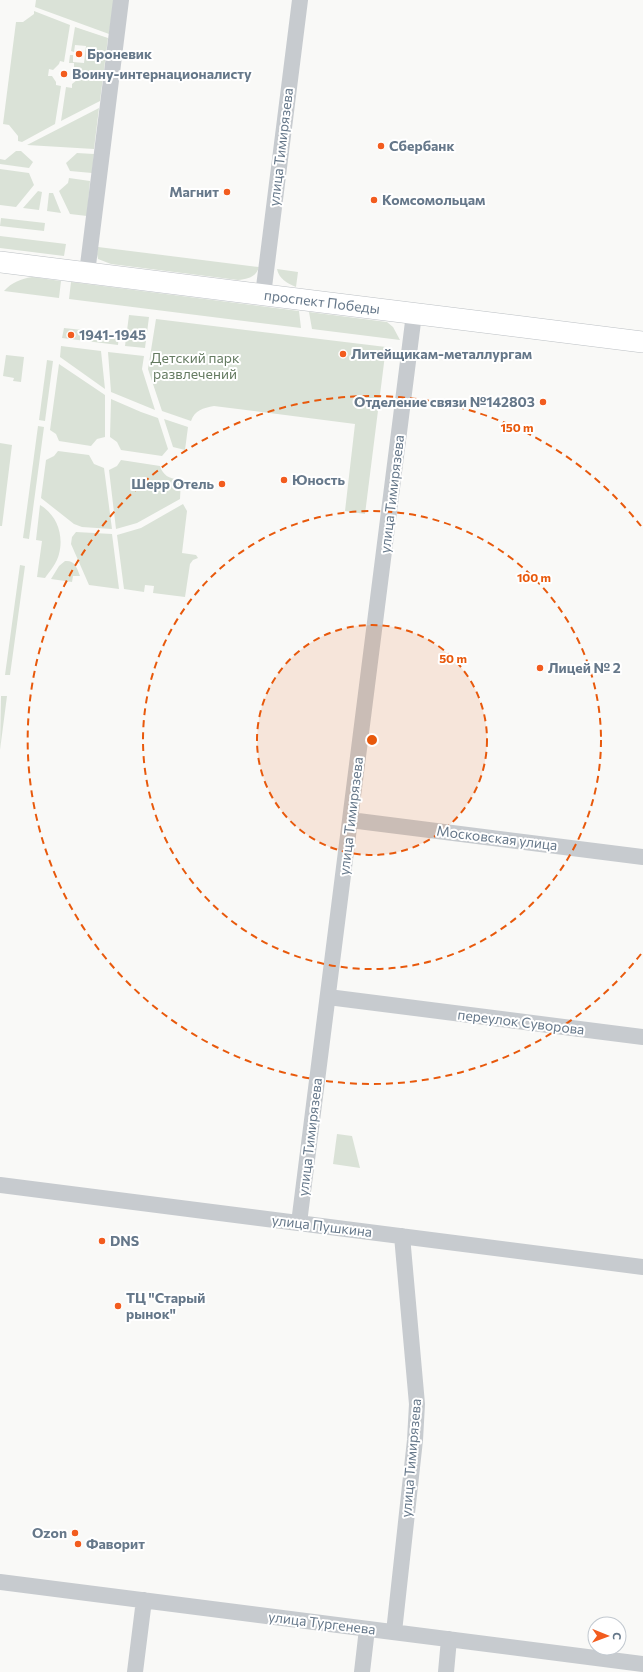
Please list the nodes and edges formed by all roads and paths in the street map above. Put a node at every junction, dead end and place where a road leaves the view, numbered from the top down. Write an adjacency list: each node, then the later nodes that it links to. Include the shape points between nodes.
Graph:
1 (121, 0): 4 (street)
2 (300, 0): 5 (street, улица Тимирязева)
3 (0, 262): 4 (main road, проспект Победы)
4 (87, 264): 5 (main road, проспект Победы)
5 (263, 295): 6 (main road, проспект Победы)
6 (414, 314): 7 (main road, проспект Победы); 8 (street, улица Тимирязева)
7 (643, 342)
8 (350, 820): 9 (street, Московская улица); 10 (street, улица Тимирязева)
9 (643, 857)
10 (328, 997): 11 (street, переулок Суворова); 13 (street, улица Тимирязева)
11 (643, 1037)
12 (0, 1185): 13 (street, улица Пушкина)
13 (300, 1223): 14 (street, улица Пушкина)
14 (402, 1236): 15 (street, улица Пушкина); 19 (street, улица Тимирязева, via 417,1404)
15 (643, 1267)
16 (0, 1582): 17 (street, улица Тургенева)
17 (144, 1600): 18 (street, улица Тургенева); 22 (street)
18 (367, 1629): 19 (street, улица Тургенева); 23 (street)
19 (394, 1632): 20 (street, улица Тургенева)
20 (449, 1639): 21 (street, улица Тургенева); 24 (street)
21 (643, 1664)
22 (135, 1672)
23 (362, 1672)
24 (446, 1672)

